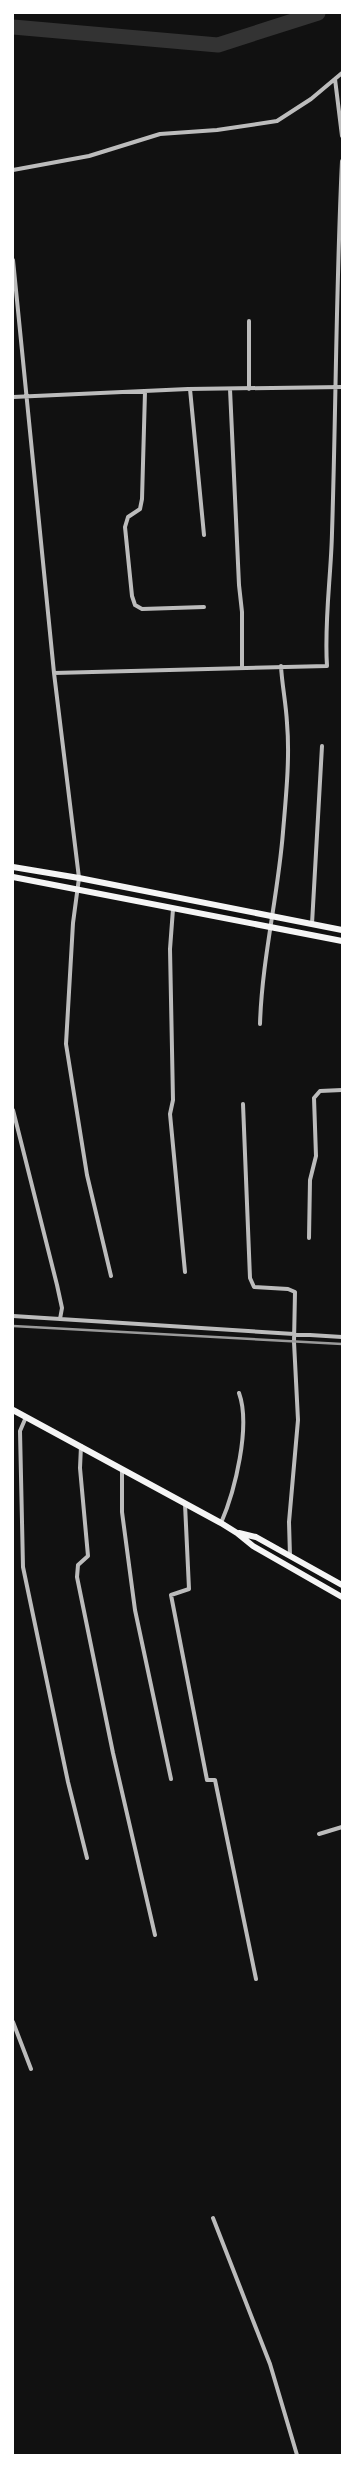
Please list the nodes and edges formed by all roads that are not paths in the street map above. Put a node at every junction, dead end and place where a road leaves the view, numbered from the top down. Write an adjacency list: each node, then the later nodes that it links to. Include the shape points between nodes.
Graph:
1 (342, 72): 2 (street)
2 (335, 78): 3 (street); 5 (street, via 311,99 277,121 217,130 160,134 89,156)
3 (342, 136)
4 (342, 161): 9 (street)
5 (13, 170)
6 (13, 260): 15 (street)
7 (249, 321): 12 (street)
8 (342, 387): 9 (street)
9 (334, 388): 12 (street); 19 (street, via 332,533 325,646 327,666)
10 (190, 389): 11 (street); 13 (street); 16 (street)
11 (230, 389): 12 (street); 18 (street, via 242,612)
12 (249, 389)
13 (145, 392): 15 (street); 17 (street, via 142,499 140,510 128,517 125,527 132,596 135,605 142,609)
14 (13, 397): 15 (street)
15 (26, 397): 20 (street)
16 (204, 535)
17 (204, 607)
18 (242, 666): 19 (street); 20 (street)
19 (281, 666): 27 (street, via 287,740 283,832)
20 (54, 673): 24 (street)
21 (322, 746): 28 (street)
22 (13, 867): 24 (main road)
23 (13, 877): 25 (main road)
24 (79, 878): 25 (street); 27 (main road)
25 (78, 888): 26 (main road); 38 (street, via 72,923 66,1044 88,1175)
26 (173, 909): 29 (main road); 37 (street, via 170,949 173,1100 170,1114)
27 (272, 918): 28 (main road); 29 (street)
28 (312, 924): 30 (main road)
29 (271, 928): 31 (main road); 32 (street, via 261,983)
30 (342, 930)
31 (342, 941)
32 (260, 1024)
33 (342, 1090): 36 (street, via 320,1091 314,1098 316,1156 310,1180)
34 (243, 1104): 41 (street, via 250,1278 254,1287 288,1289 295,1292)
35 (13, 1110): 40 (street, via 57,1285 62,1308)
36 (309, 1238)
37 (185, 1272)
38 (111, 1276)
39 (13, 1316): 40 (street)
40 (60, 1319): 41 (street)
41 (294, 1336): 42 (street); 51 (street, via 298,1420 289,1522)
42 (342, 1338)
43 (239, 1393): 49 (street, via 242,1400 242,1434 238,1470 230,1503)
44 (13, 1410): 45 (main road)
45 (26, 1417): 46 (main road); 57 (street, via 20,1431 23,1566 66,1774)
46 (81, 1446): 47 (main road); 58 (street, via 80,1468 88,1556 78,1565 77,1577 113,1753)
47 (122, 1469): 48 (main road); 54 (street, via 122,1512 135,1610)
48 (185, 1504): 49 (main road); 59 (street, via 189,1589 171,1595 207,1780 215,1780)
49 (221, 1523): 50 (main road)
50 (237, 1533): 51 (main road, via 256,1537); 53 (main road, via 253,1546)
51 (290, 1556): 52 (main road)
52 (342, 1585)
53 (342, 1596)
54 (171, 1779)
55 (342, 1827): 56 (street)
56 (319, 1834)
57 (87, 1858)
58 (155, 1935)
59 (256, 1979)
60 (13, 2022): 61 (street)
61 (32, 2069)
62 (213, 2218): 63 (street, via 270,2364)
63 (297, 2455)

